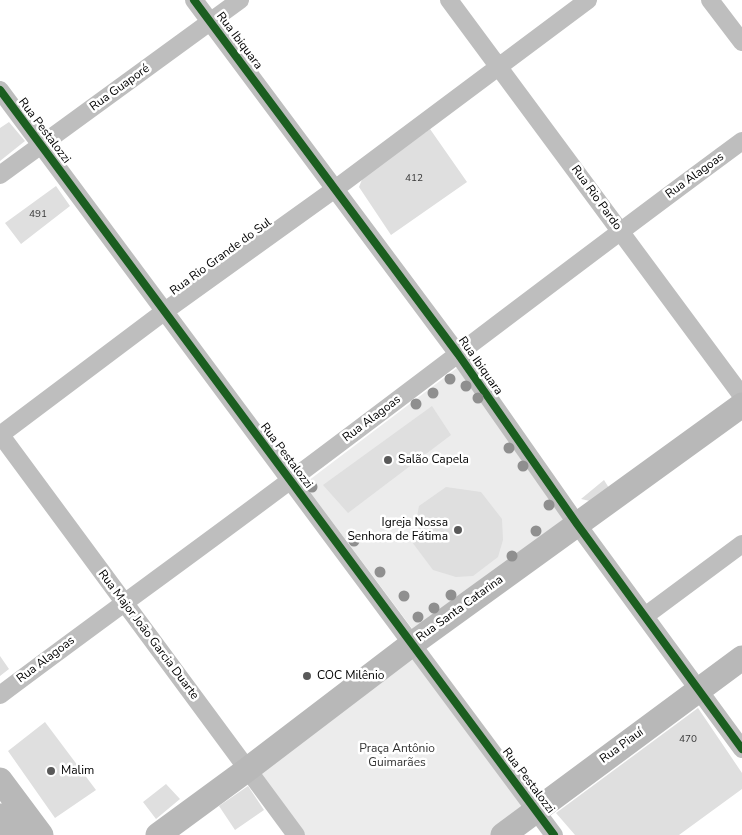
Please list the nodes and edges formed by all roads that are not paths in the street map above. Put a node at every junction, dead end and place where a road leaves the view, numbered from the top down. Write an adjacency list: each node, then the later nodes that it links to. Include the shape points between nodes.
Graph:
1 (194, 0): 6 (street, Rua Ibiquara)
2 (240, 0): 6 (street, Rua Guaporé)
3 (449, 0): 8 (street, Rua Rio Pardo)
4 (588, 0): 8 (street, Rua Rio Grande do Sul)
5 (710, 0): 7 (street)
6 (210, 22): 11 (street, Rua Guaporé); 13 (street, Rua Ibiquara)
7 (742, 42)
8 (499, 66): 13 (street, Rua Rio Grande do Sul); 14 (street, Rua Rio Pardo)
9 (0, 90): 11 (street, Rua Pestalozzi)
10 (742, 141): 14 (street, Rua Alagoas)
11 (41, 146): 12 (street, Rua Guaporé); 15 (street, Rua Pestalozzi)
12 (0, 175)
13 (335, 189): 15 (street, Rua Rio Grande do Sul); 16 (street, Rua Ibiquara)
14 (620, 231): 16 (street, Rua Alagoas); 17 (street, Rua Rio Pardo)
15 (164, 311): 19 (street, Rua Rio Grande do Sul); 20 (street, Rua Pestalozzi)
16 (458, 354): 20 (street, Rua Alagoas); 21 (street, Rua Ibiquara)
17 (742, 396)
18 (742, 405): 21 (main road, Rua Santa Catarina)
19 (0, 435): 23 (street, Rua Major João Garcia Duarte)
20 (290, 480): 23 (street, Rua Alagoas); 25 (street, Rua Pestalozzi)
21 (577, 524): 24 (street, Rua Ibiquara); 25 (main road, Rua Santa Catarina)
22 (742, 544): 24 (street)
23 (124, 602): 28 (street, Rua Alagoas); 30 (street, Rua Major João Garcia Duarte)
24 (645, 616): 27 (street, Rua Ibiquara)
25 (412, 644): 30 (main road, Rua Santa Catarina); 32 (street, Rua Pestalozzi)
26 (742, 658): 27 (main road, Rua Piauí)
27 (699, 689): 29 (street, Rua Ibiquara); 32 (main road, Rua Piauí)
28 (0, 695)
29 (742, 749)
30 (248, 769): 36 (main road, Rua Santa Catarina); 37 (street, Rua Major João Garcia Duarte)
31 (0, 780): 35 (main road)
32 (536, 810): 38 (main road, Rua Piauí); 39 (street, Rua Pestalozzi)
33 (0, 816): 34 (main road)
34 (15, 835)
35 (41, 835)
36 (158, 835)
37 (296, 835)
38 (503, 835)
39 (554, 835)

